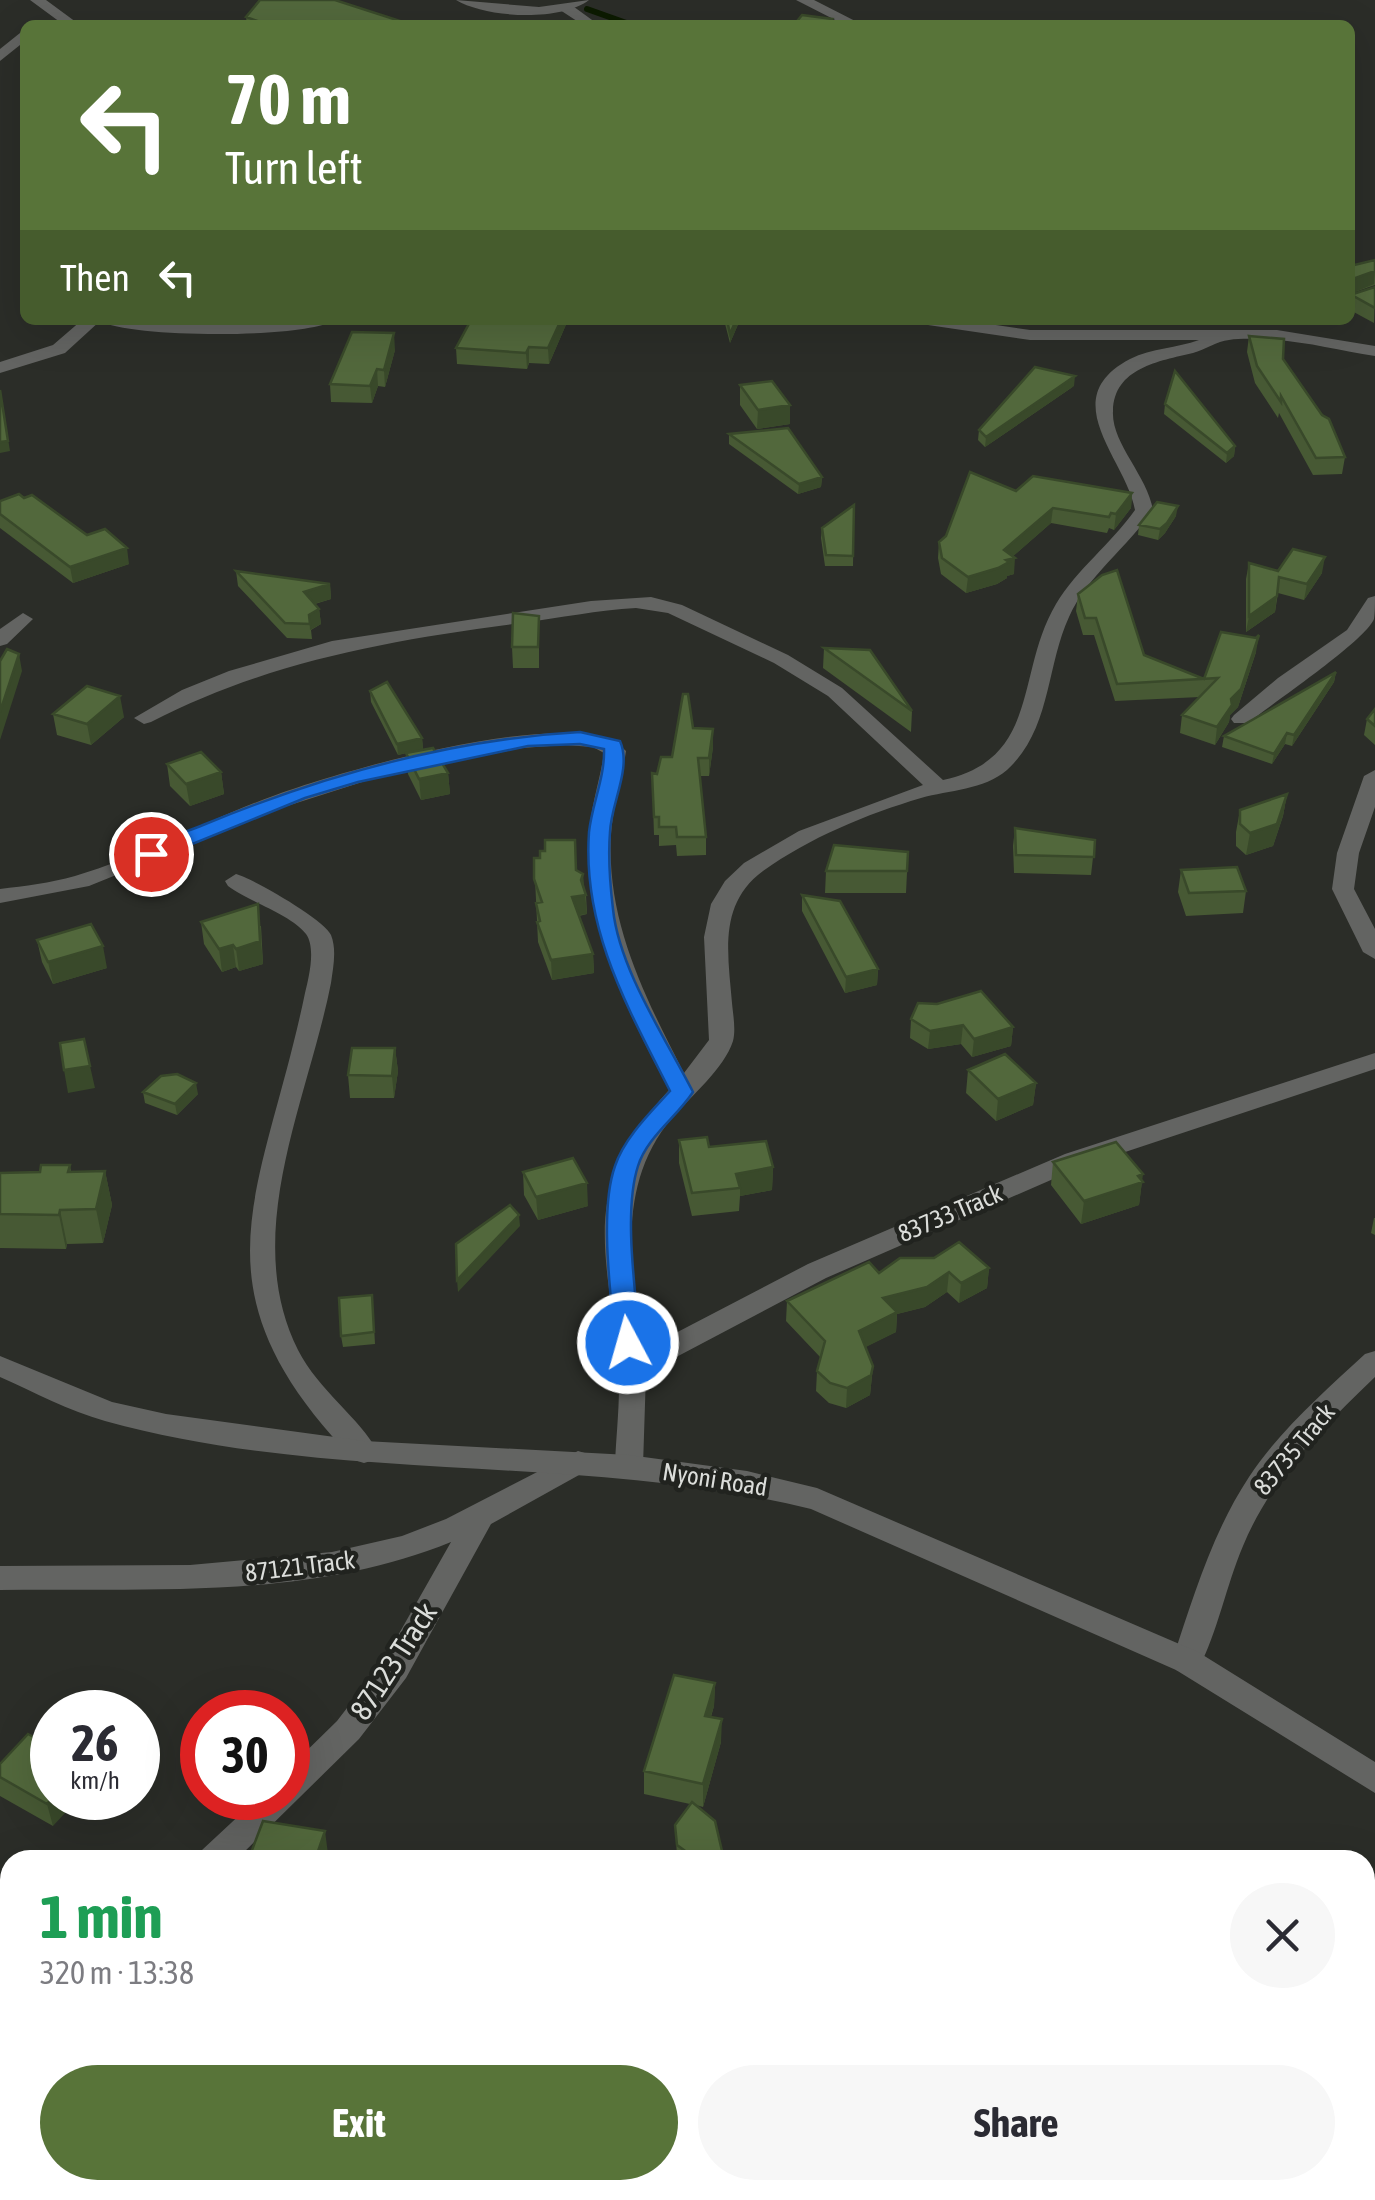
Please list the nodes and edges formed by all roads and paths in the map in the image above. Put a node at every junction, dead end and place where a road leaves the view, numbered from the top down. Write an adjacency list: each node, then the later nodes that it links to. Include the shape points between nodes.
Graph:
1 (37, 0): 5 (street)
2 (463, 0): 6 (street, via 509,10)
3 (582, 0): 6 (street)
4 (803, 0): 10 (street)
5 (52, 8): 7 (street); 8 (street)
6 (565, 8): 9 (street)
7 (39, 20)
8 (66, 20)
9 (584, 20)
10 (845, 20)
11 (20, 38): 12 (street)
12 (0, 56)
13 (86, 325): 21 (street, via 59,349)
14 (147, 325): 15 (street)
15 (258, 325)
16 (962, 325): 18 (street, via 1030,335)
17 (1263, 325): 19 (street)
18 (1224, 333): 19 (street); 28 (street, via 1214,342 1139,361 1108,390 1102,423 1138,484 1144,510 1064,607 1013,749 992,770)
19 (1250, 334): 20 (street)
20 (1375, 352)
21 (0, 368)
22 (1375, 602): 26 (street, via 1354,634)
23 (23, 619): 24 (street)
24 (0, 640)
25 (144, 718): 28 (street, via 197,689 301,652 415,630 652,602 822,683)
26 (1241, 719)
27 (1375, 776): 31 (street, via 1343,889)
28 (938, 786): 33 (street, via 804,837 729,890 718,923 721,1040)
29 (236, 881): 37 (street, via 302,920 324,942 316,1000 265,1202 264,1271 280,1340 314,1396)
30 (0, 896): 33 (street, via 70,884 354,776 528,740 607,742 616,751 600,831 603,913 623,977)
31 (1375, 952)
32 (1375, 1061): 36 (street, 83733 Track, via 1074,1160 818,1271)
33 (682, 1092): 36 (street, via 626,1166 620,1200)
34 (1375, 1361): 42 (street, 83735 Track, via 1295,1442 1249,1502)
35 (0, 1366): 37 (street, Nyoni Road, via 106,1411)
36 (632, 1368): 39 (street)
37 (364, 1452): 38 (street, Nyoni Road)
38 (578, 1462): 39 (street, Nyoni Road); 40 (street, 87121 Track)
39 (629, 1466): 42 (street, Nyoni Road, via 817,1499)
40 (480, 1518): 41 (street, 87121 Track, via 383,1554 271,1573); 43 (street, 87123 Track, via 394,1669)
41 (0, 1578)
42 (1187, 1661): 44 (street, Nyoni Road)
43 (310, 1768)
44 (1375, 1779)
45 (256, 1820): 46 (street)
46 (224, 1850)

